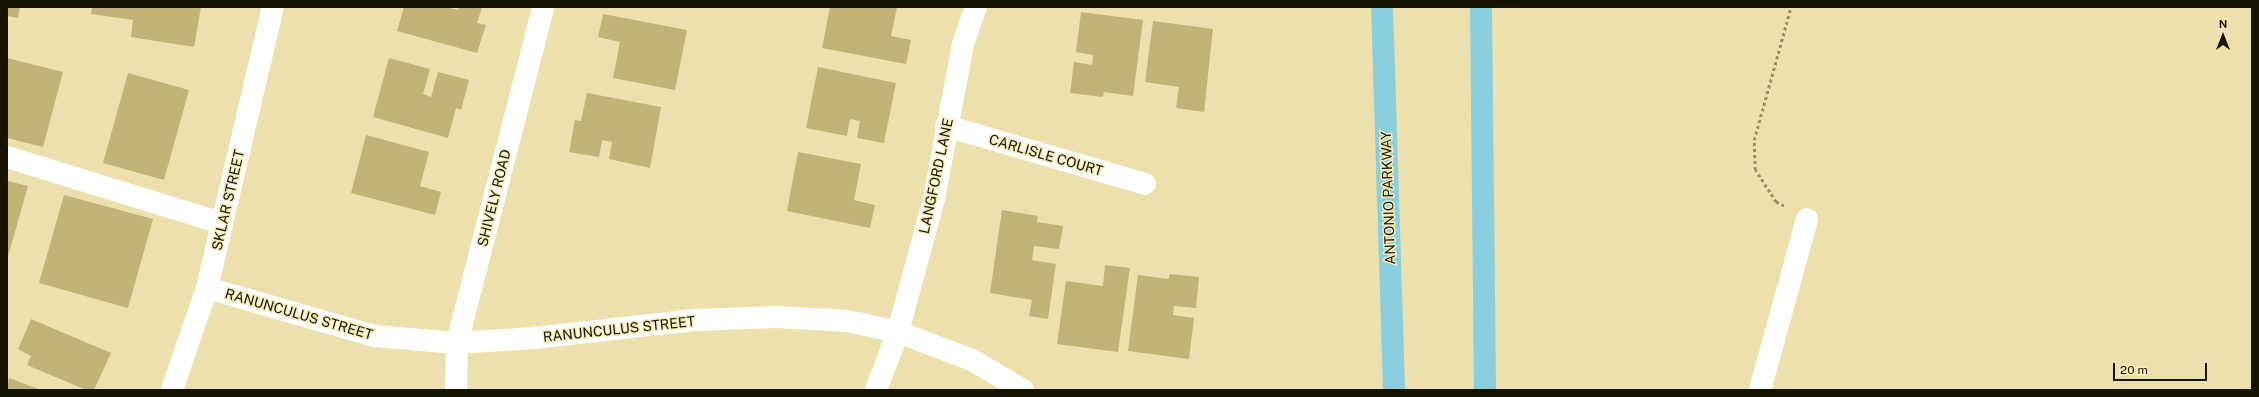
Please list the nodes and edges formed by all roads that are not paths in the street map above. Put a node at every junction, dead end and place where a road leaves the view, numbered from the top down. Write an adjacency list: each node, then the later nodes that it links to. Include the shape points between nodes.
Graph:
1 (273, 7): 10 (street, SKLAR STREET)
2 (543, 7): 13 (street, SHIVELY ROAD)
3 (976, 7): 6 (street, LANGFORD LANE, via 963,44)
4 (1382, 7): 18 (main road, ANTONIO PARKWAY)
5 (1481, 7): 19 (main road)
6 (946, 126): 8 (street, CARLISLE COURT); 12 (street, LANGFORD LANE, via 934,199)
7 (7, 157): 10 (street)
8 (1145, 184)
9 (1807, 218): 20 (street)
10 (222, 223): 11 (street, SKLAR STREET)
11 (207, 288): 13 (street, RANUNCULUS STREET, via 374,336); 14 (street, SKLAR STREET)
12 (898, 332): 13 (street, RANUNCULUS STREET, via 848,321 776,317 695,320 534,338); 16 (street, LANGFORD LANE); 17 (street, RANUNCULUS STREET, via 972,360)
13 (457, 343): 15 (street, SHIVELY ROAD)
14 (172, 390)
15 (456, 390)
16 (876, 390)
17 (1023, 390)
18 (1394, 390)
19 (1485, 390)
20 (1760, 390)

